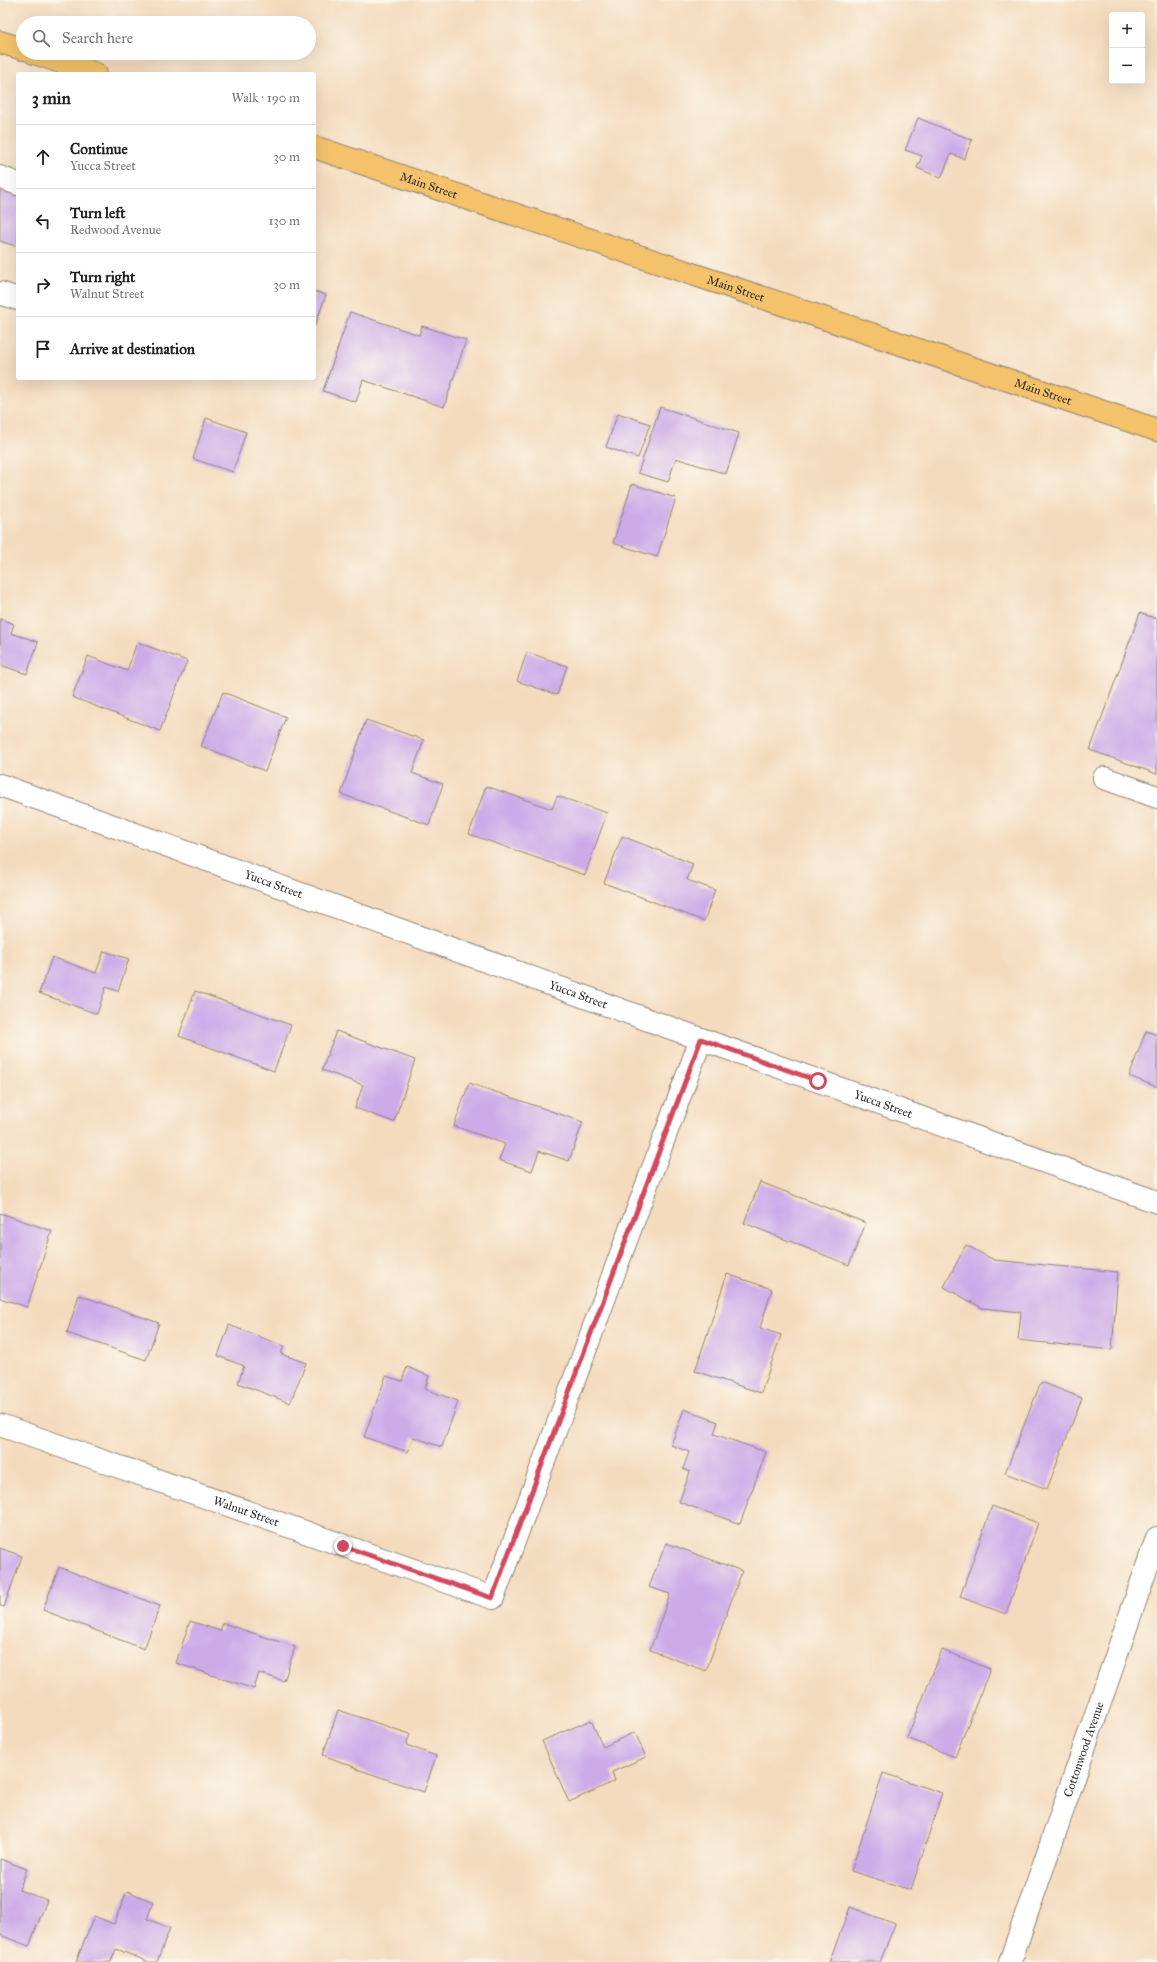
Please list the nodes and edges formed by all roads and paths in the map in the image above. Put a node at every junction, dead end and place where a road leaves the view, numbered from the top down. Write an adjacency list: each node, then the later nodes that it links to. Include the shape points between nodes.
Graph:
1 (0, 42): 2 (main road)
2 (16, 47)
3 (55, 60): 4 (main road)
4 (90, 72)
5 (316, 148): 10 (main road, Main Street)
6 (0, 177): 7 (street)
7 (16, 183)
8 (0, 293): 9 (street)
9 (16, 299)
10 (1157, 430)
11 (1104, 778): 13 (street)
12 (0, 785): 14 (street, Yucca Street)
13 (1157, 797)
14 (701, 1039): 15 (street, Yucca Street); 16 (street, Walnut Street, via 492,1598)
15 (1157, 1202)
16 (0, 1425)
17 (1157, 1538): 18 (street, Cottonwood Avenue)
18 (1010, 1962)

